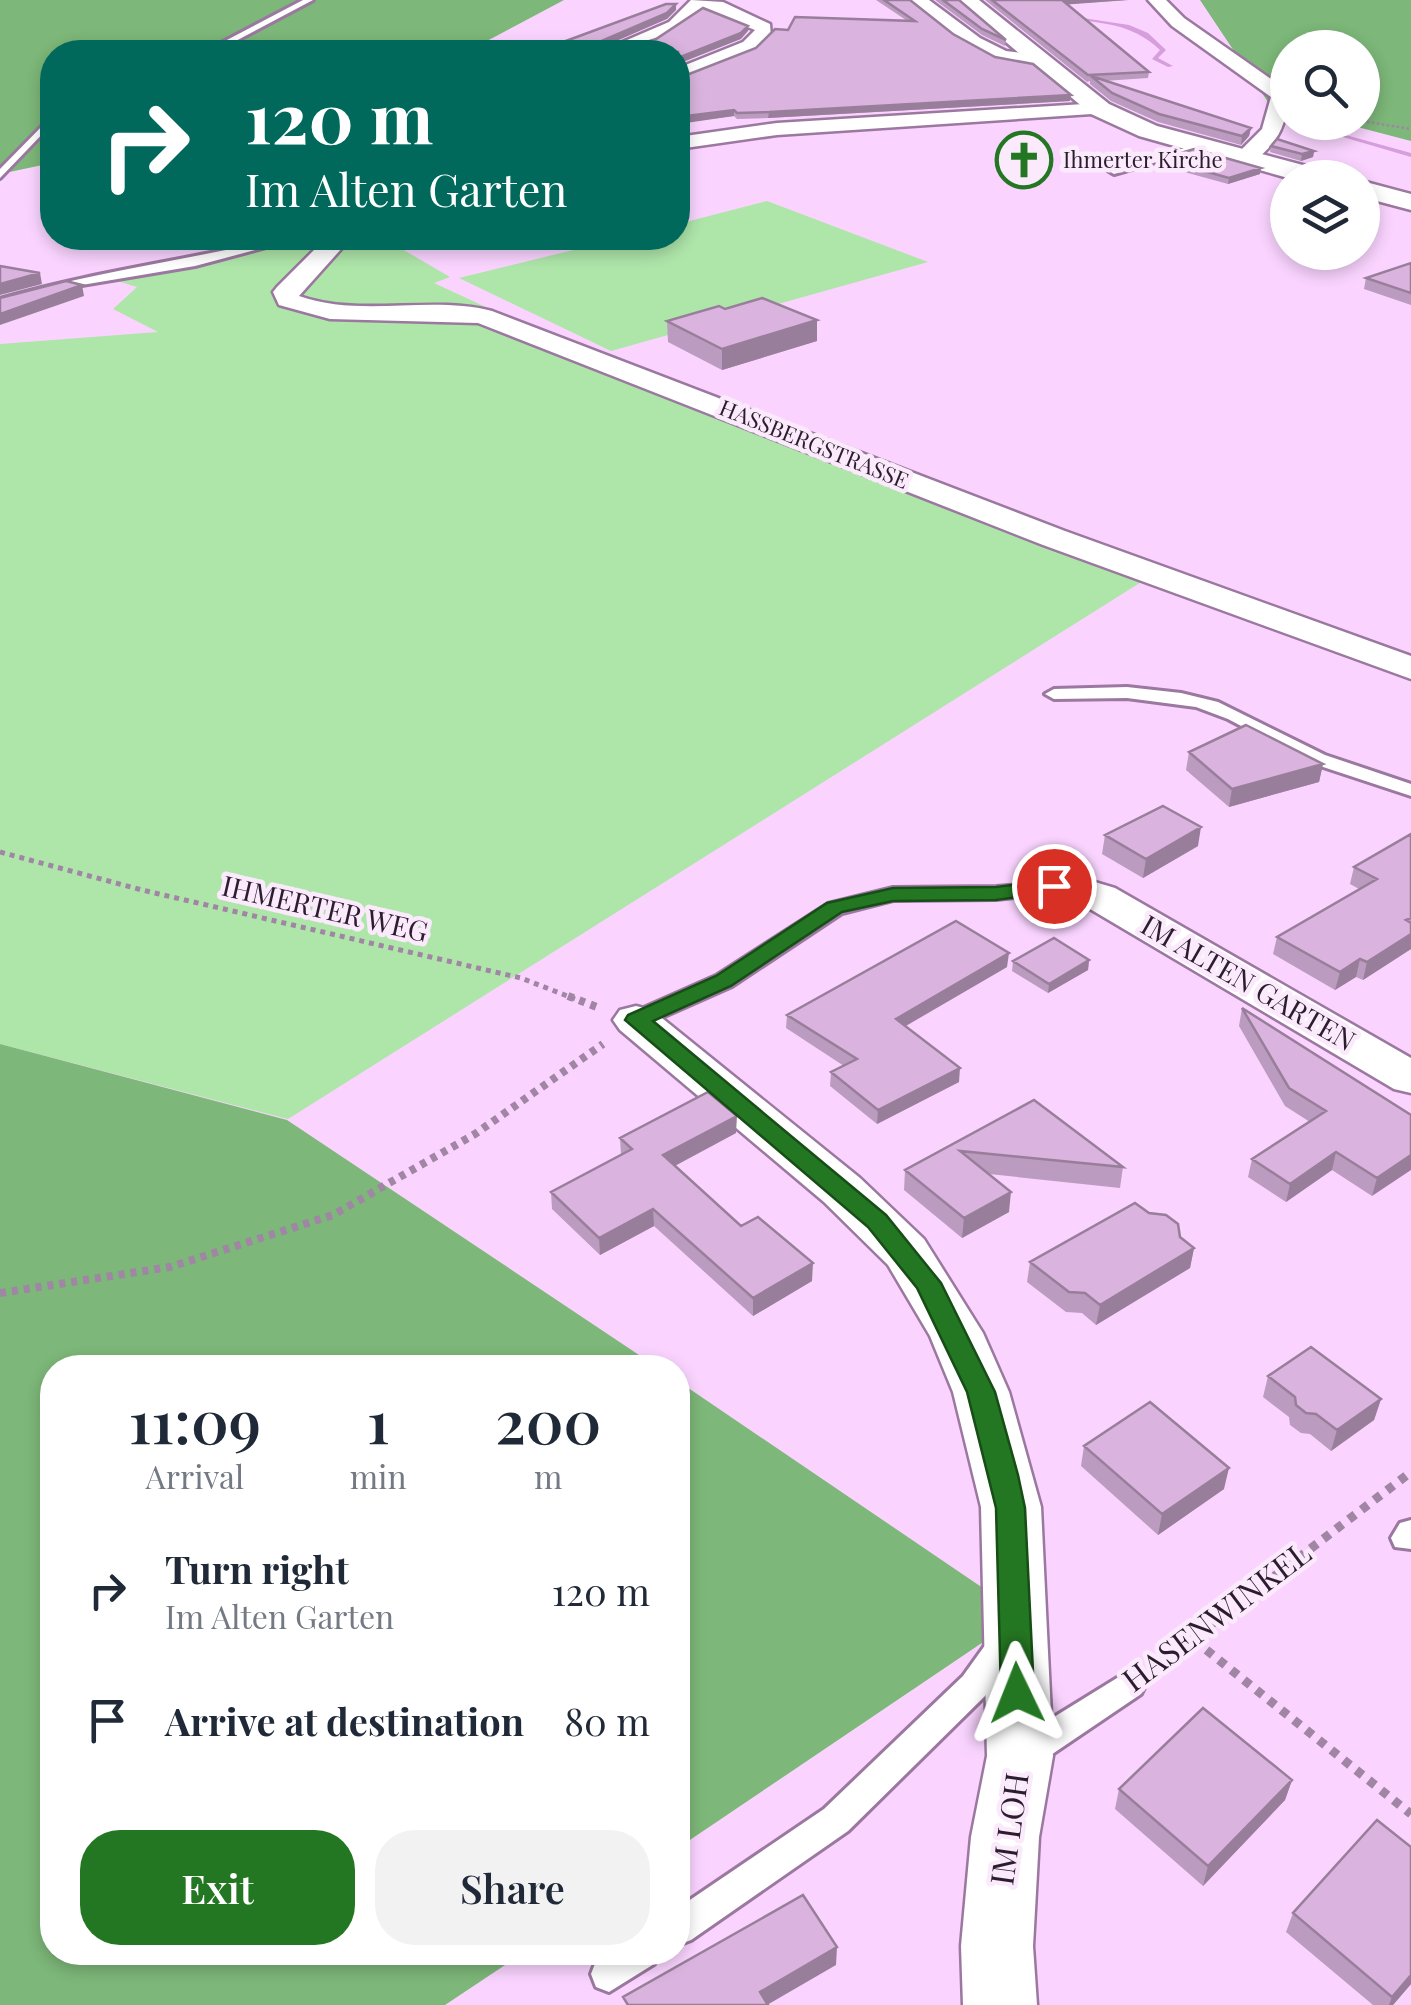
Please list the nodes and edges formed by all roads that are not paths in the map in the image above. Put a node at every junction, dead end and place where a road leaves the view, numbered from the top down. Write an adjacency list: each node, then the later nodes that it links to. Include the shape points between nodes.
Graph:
1 (310, 0): 5 (lane)
2 (918, 0): 7 (street, via 990,55)
3 (966, 0): 7 (main road)
4 (1156, 0): 13 (street, via 1281,95 1266,139)
5 (232, 40)
6 (638, 40): 8 (street, via 674,26 694,4 712,4 765,33)
7 (1040, 60): 9 (main road)
8 (690, 69)
9 (1100, 110): 11 (street, via 777,129); 12 (main road)
10 (40, 132): 16 (lane)
11 (690, 141)
12 (1200, 146): 13 (main road); 15 (lane)
13 (1245, 157): 14 (main road)
14 (1270, 164)
15 (1114, 171)
16 (0, 175)
17 (1380, 194): 18 (main road)
18 (1411, 202)
19 (244, 250): 21 (lane)
20 (327, 250): 22 (street, HASSBERGSTRASSE, via 286,292 288,300 329,309 483,316 1054,538)
21 (0, 303)
22 (1411, 668)
23 (1054, 694): 24 (lane, via 1110,690 1202,702 1345,772)
24 (1411, 790)
25 (1068, 887): 26 (lane, IM ALTEN GARTEN, via 893,894 835,908 724,981); 27 (street, IM ALTEN GARTEN, via 1109,902)
26 (636, 1020): 28 (street, IM LOH, via 877,1221 928,1283 975,1377 996,1443 1010,1508)
27 (1400, 1057)
28 (1015, 1629): 30 (street, IM LOH); 31 (lane, via 974,1686 836,1820)
29 (1130, 1684): 30 (lane, HASENWINKEL)
30 (1020, 1756): 34 (street, IM LOH, via 1005,1837)
31 (690, 1920)
32 (622, 1965): 33 (lane)
33 (609, 1974)
34 (1000, 2005)

